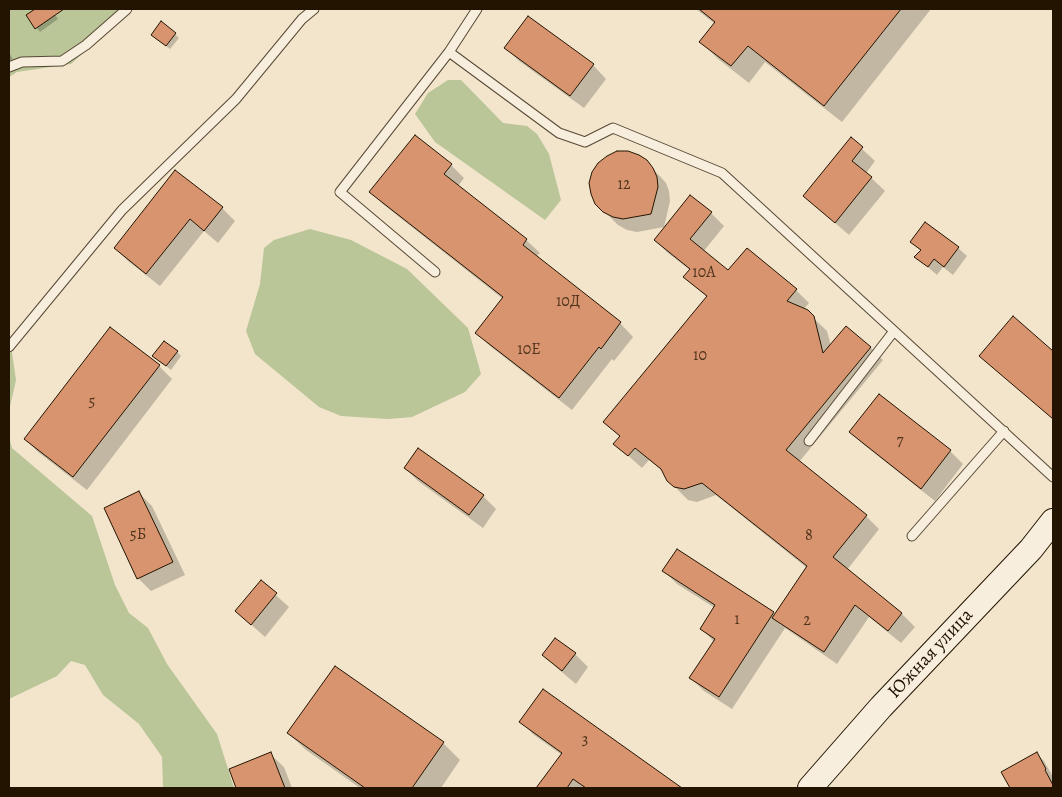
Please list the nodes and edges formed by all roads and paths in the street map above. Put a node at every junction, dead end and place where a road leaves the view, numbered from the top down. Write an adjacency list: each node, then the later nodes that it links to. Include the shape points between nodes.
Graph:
1 (127, 9): 5 (lane, via 62,61 22,62)
2 (314, 9): 8 (lane, via 236,98 122,210)
3 (477, 9): 4 (lane)
4 (449, 52): 6 (lane, via 340,192); 7 (lane, via 559,133 585,142 613,128 722,173)
5 (9, 66)
6 (435, 272)
7 (894, 331): 9 (lane); 10 (lane)
8 (9, 347)
9 (1004, 431): 11 (lane); 13 (lane)
10 (809, 441)
11 (1053, 477)
12 (1053, 521): 14 (street, Южная улица, via 1031,549 881,707)
13 (912, 536)
14 (810, 788)

